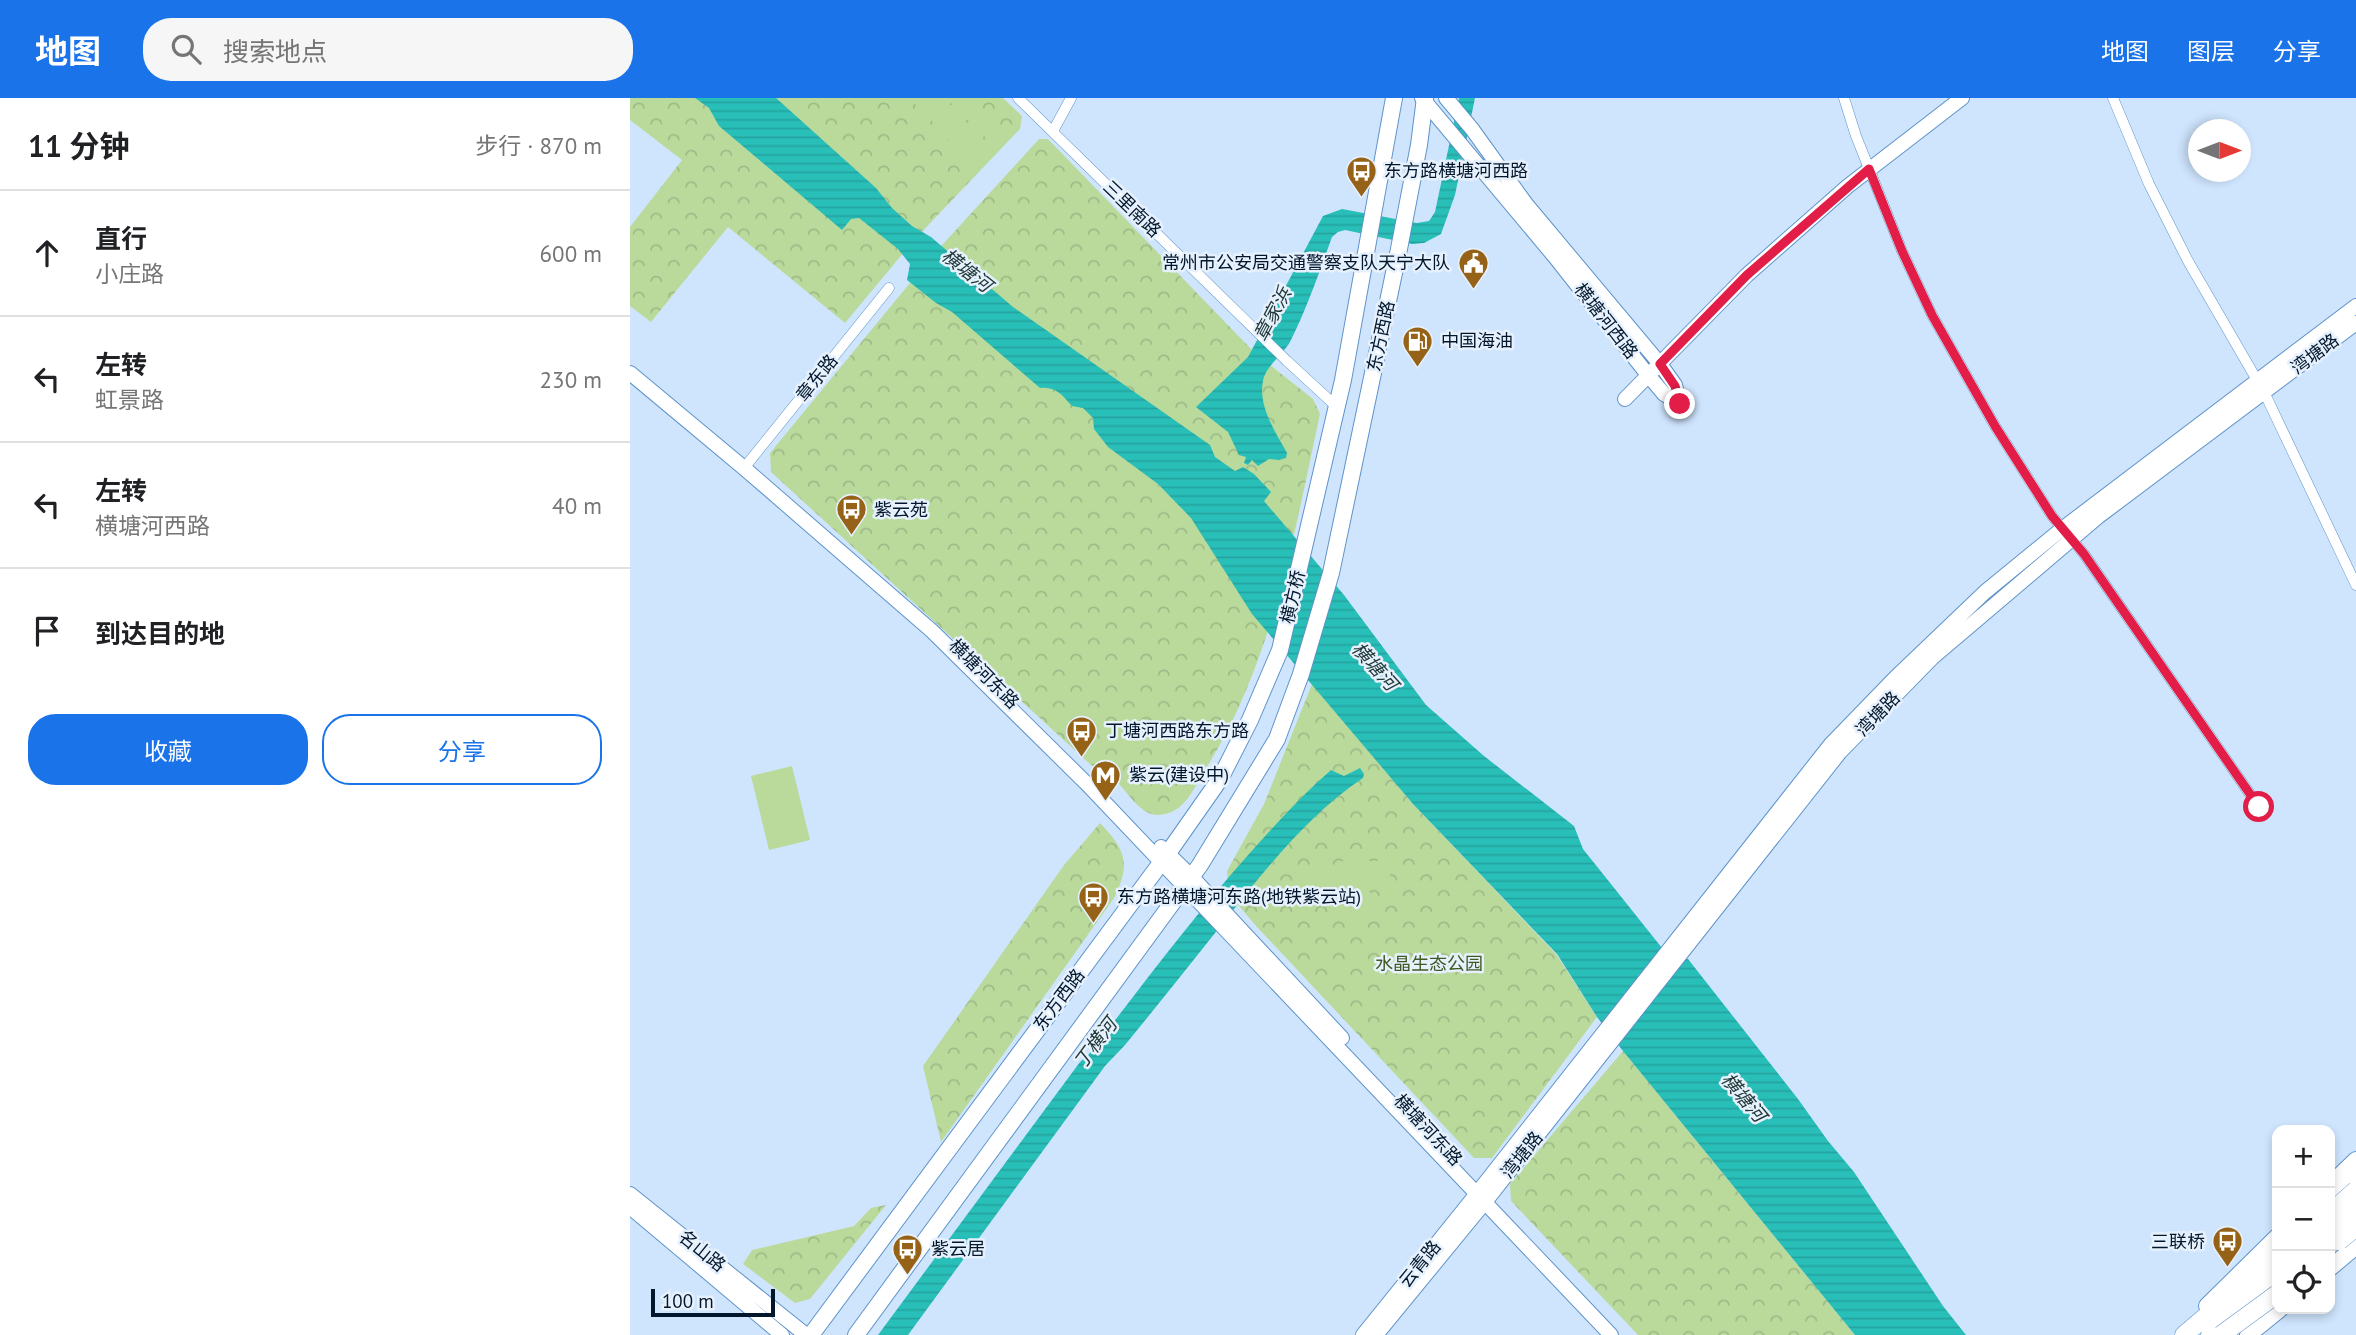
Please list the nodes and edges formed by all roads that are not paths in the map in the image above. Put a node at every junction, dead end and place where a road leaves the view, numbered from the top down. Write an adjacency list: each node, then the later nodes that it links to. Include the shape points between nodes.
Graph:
1 (1018, 98): 9 (street, 三里南路)
2 (1071, 98): 9 (street)
3 (1394, 98): 19 (main road, 东方西路)
4 (1844, 98): 10 (street)
5 (1962, 98): 10 (street)
6 (2113, 98): 17 (street, via 2188,261)
7 (1424, 99): 16 (street, 横塘河西路); 23 (main road, 东方西路, via 1406,215)
8 (1451, 103): 14 (street, 横塘河西路, via 1526,204)
9 (1053, 131): 19 (street, 三里南路)
10 (1869, 169): 14 (street, via 1747,275); 21 (street, via 1932,315 1995,426)
11 (889, 288): 20 (street, 章东路)
12 (2356, 306): 17 (street)
13 (2356, 323): 17 (street, 湾塘路)
14 (1660, 364): 16 (street); 16 (street, 横塘河西路, via 1675,386 1680,404)
15 (630, 373): 20 (street, 横塘河东路)
16 (1648, 375): 18 (street)
17 (2261, 387): 21 (street, 湾塘路, via 2099,516); 24 (street)
18 (1625, 399)
19 (1337, 407): 22 (main road, 东方西路)
20 (744, 468): 28 (street, 横塘河东路, via 765,480 937,627)
21 (2067, 534): 27 (street); 36 (street, 湾塘路, via 1932,658 1840,752)
22 (1305, 544): 25 (main road, 横方桥)
23 (1331, 573): 26 (main road, 横方桥)
24 (2356, 585)
25 (1280, 650): 28 (main road, 东方西路, via 1220,779)
26 (1301, 674): 29 (main road, 东方西路, via 1277,739)
27 (2259, 807)
28 (1164, 857): 29 (street, 横塘河东路); 57 (main road, 东方西路)
29 (1188, 881): 36 (street, 横塘河东路); 58 (main road, 东方西路)
30 (2356, 1160): 32 (main road)
31 (2356, 1177): 37 (highway)
32 (2335, 1180)
33 (2356, 1185): 38 (main road)
34 (2356, 1190): 39 (highway, bridge)
35 (630, 1194): 56 (street, 名山路)
36 (1483, 1195): 59 (street, 云青路); 60 (street, 云青路); 61 (street, 横塘河东路); 62 (street, 横塘河东路)
37 (2335, 1200)
38 (2335, 1202)
39 (2335, 1203)
40 (630, 1207): 55 (street, 名山路)
41 (2356, 1209): 43 (highway, bridge)
42 (2335, 1212): 43 (street)
43 (2349, 1229): 45 (highway, bridge)
44 (2272, 1242): 54 (main road)
45 (2335, 1244)
46 (2356, 1246): 49 (main road)
47 (2272, 1256): 54 (main road)
48 (2272, 1257): 64 (highway)
49 (2335, 1264)
50 (2272, 1281): 65 (highway)
51 (2272, 1291): 66 (main road)
52 (2272, 1298): 66 (highway, bridge)
53 (2274, 1314): 67 (main road)
54 (2195, 1317): 63 (main road)
55 (782, 1335)
56 (806, 1335)
57 (811, 1335)
58 (856, 1335)
59 (1363, 1335)
60 (1376, 1335)
61 (1611, 1335)
62 (1623, 1335)
63 (2174, 1335)
64 (2184, 1335)
65 (2210, 1335)
66 (2222, 1335)
67 (2248, 1335)

